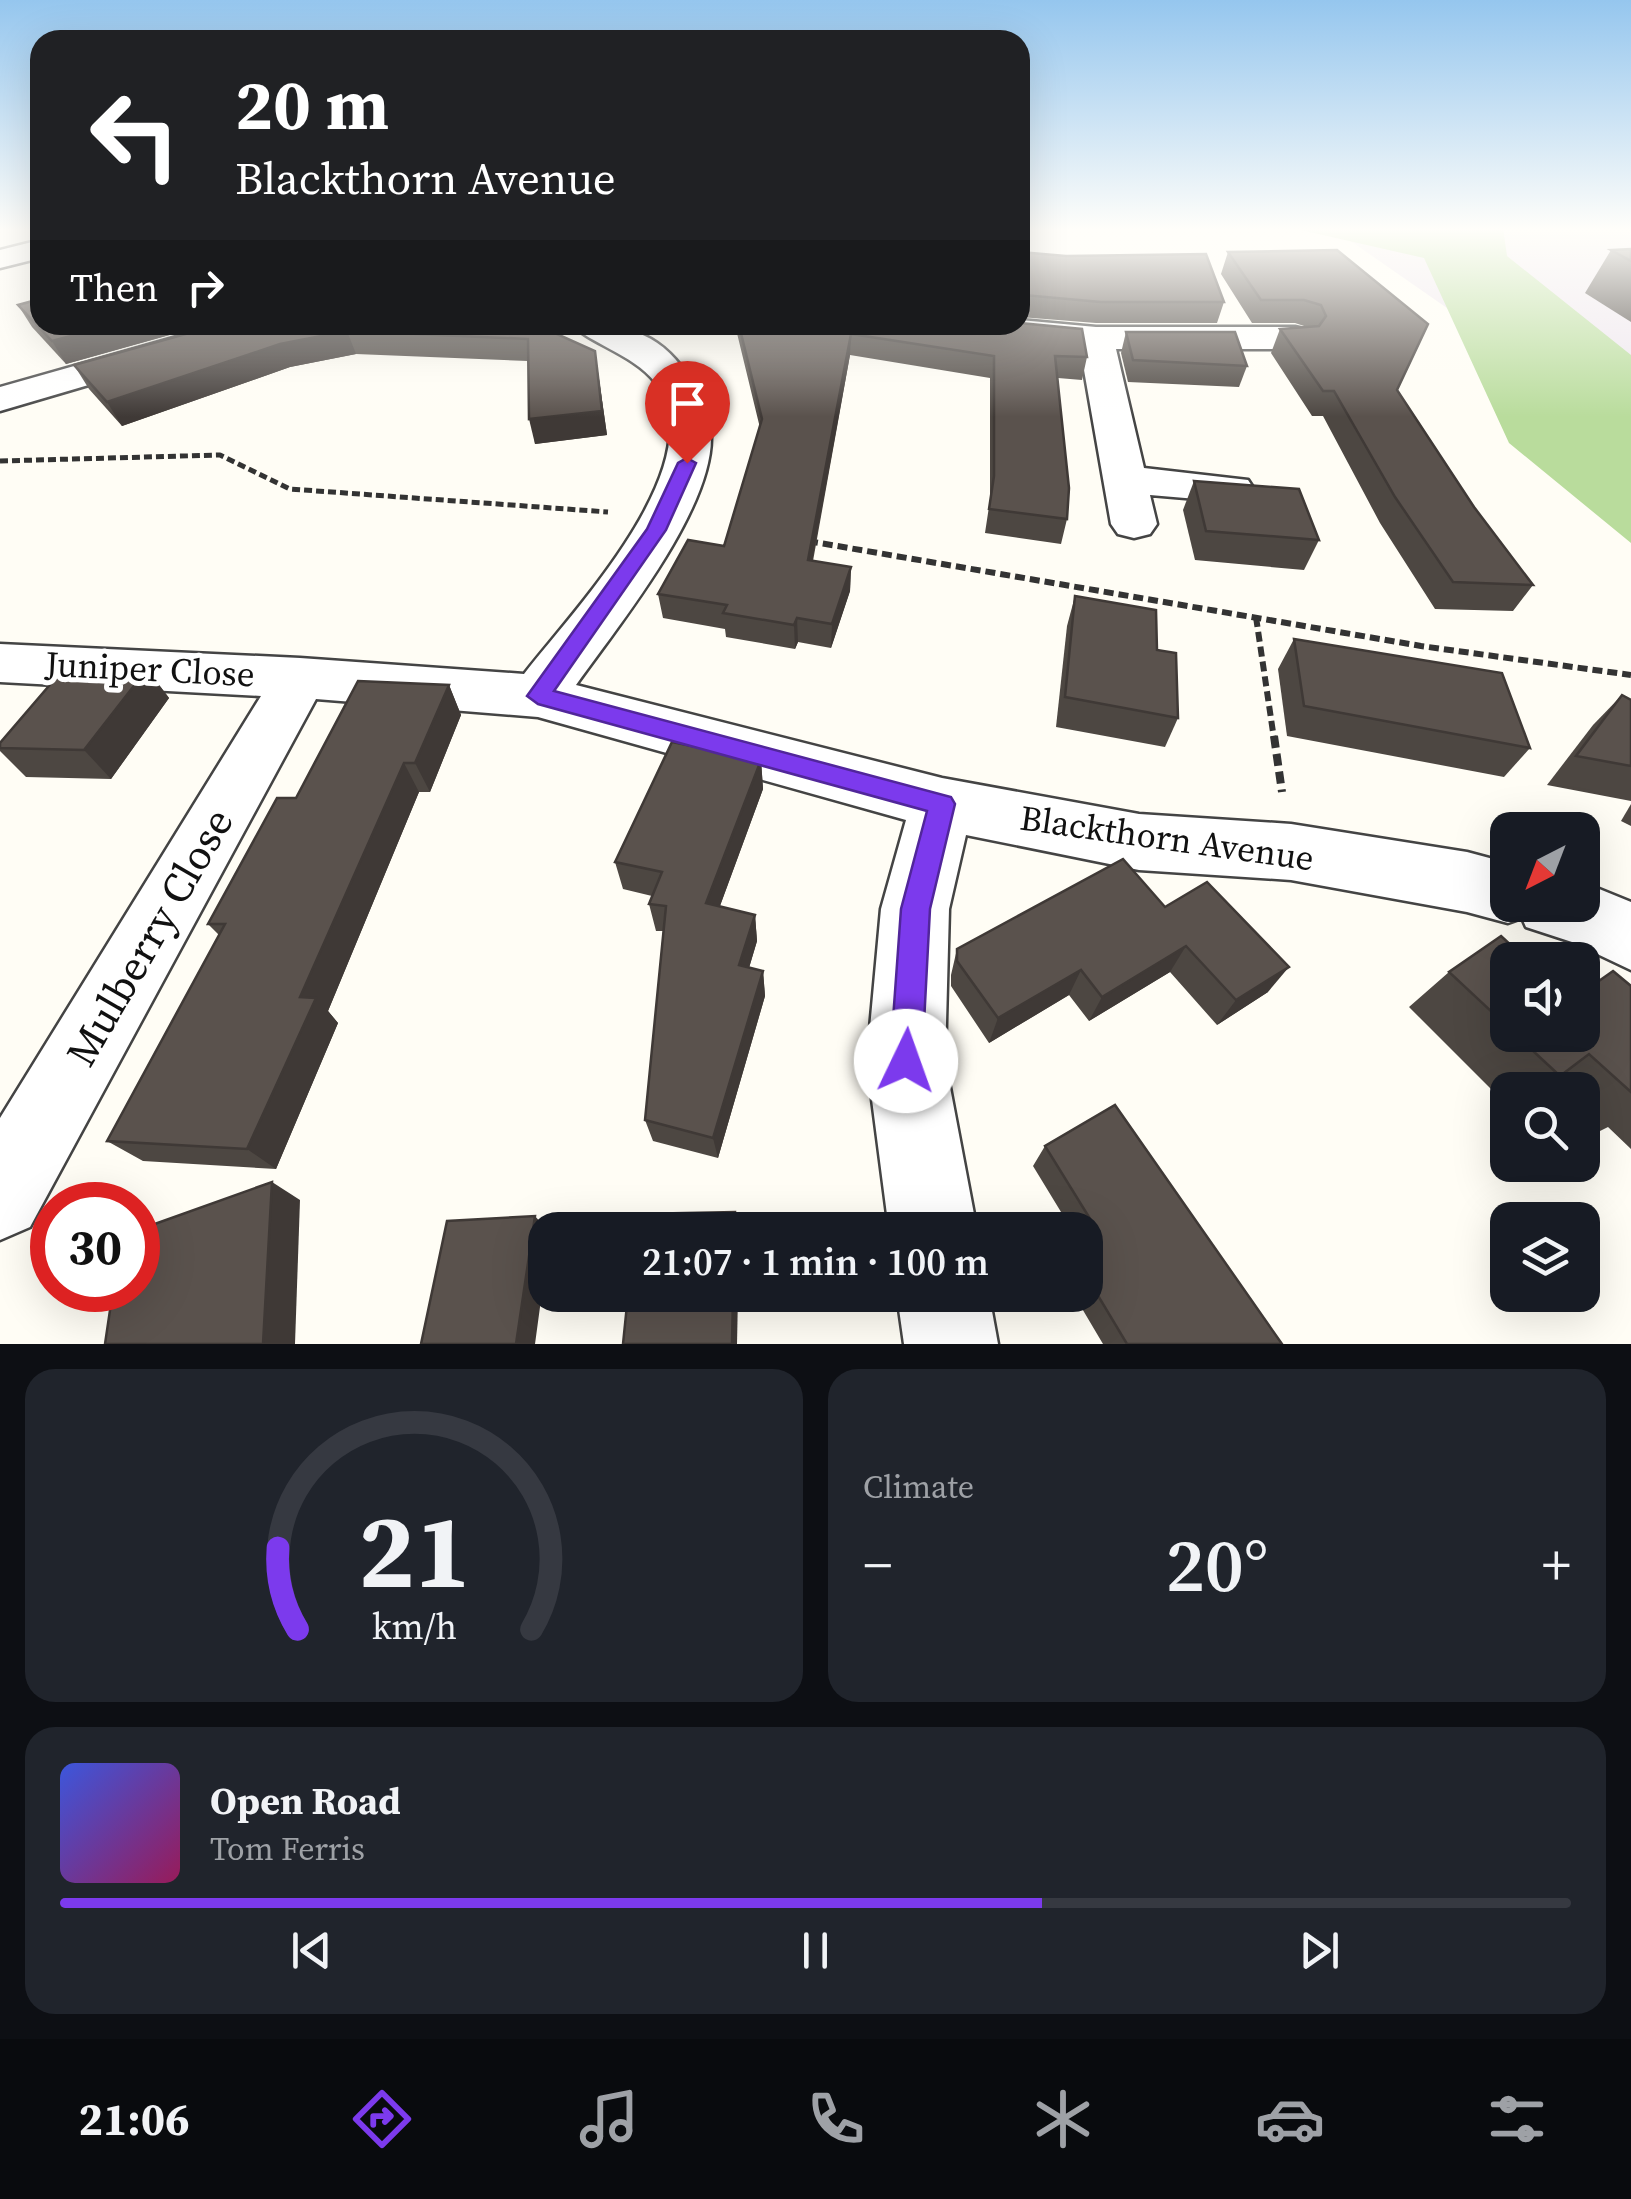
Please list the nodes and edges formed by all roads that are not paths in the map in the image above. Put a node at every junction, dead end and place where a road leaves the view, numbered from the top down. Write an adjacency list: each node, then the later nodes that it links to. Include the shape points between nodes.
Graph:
1 (1030, 332): 4 (street)
2 (222, 335): 8 (street)
3 (627, 335): 14 (street, via 654,355 679,388 690,421 687,463 663,516)
4 (1096, 338): 5 (street); 9 (street)
5 (1236, 338): 6 (street); 7 (street)
6 (1294, 338)
7 (1258, 368)
8 (0, 399)
9 (1126, 480): 10 (street); 11 (street)
10 (1232, 489)
11 (1134, 524)
12 (0, 663): 13 (street, Juniper Close)
13 (300, 678): 14 (street, Blackthorn Avenue); 19 (street, Mulberry Close)
14 (538, 696): 15 (street, Blackthorn Avenue)
15 (942, 804): 16 (street, Blackthorn Avenue, via 1140,842 1291,852); 20 (street, via 915,909 906,1061)
16 (1490, 888)
17 (1600, 922): 18 (street)
18 (1631, 937)
19 (0, 1197)
20 (930, 1212)
21 (946, 1312): 22 (street)
22 (951, 1344)

